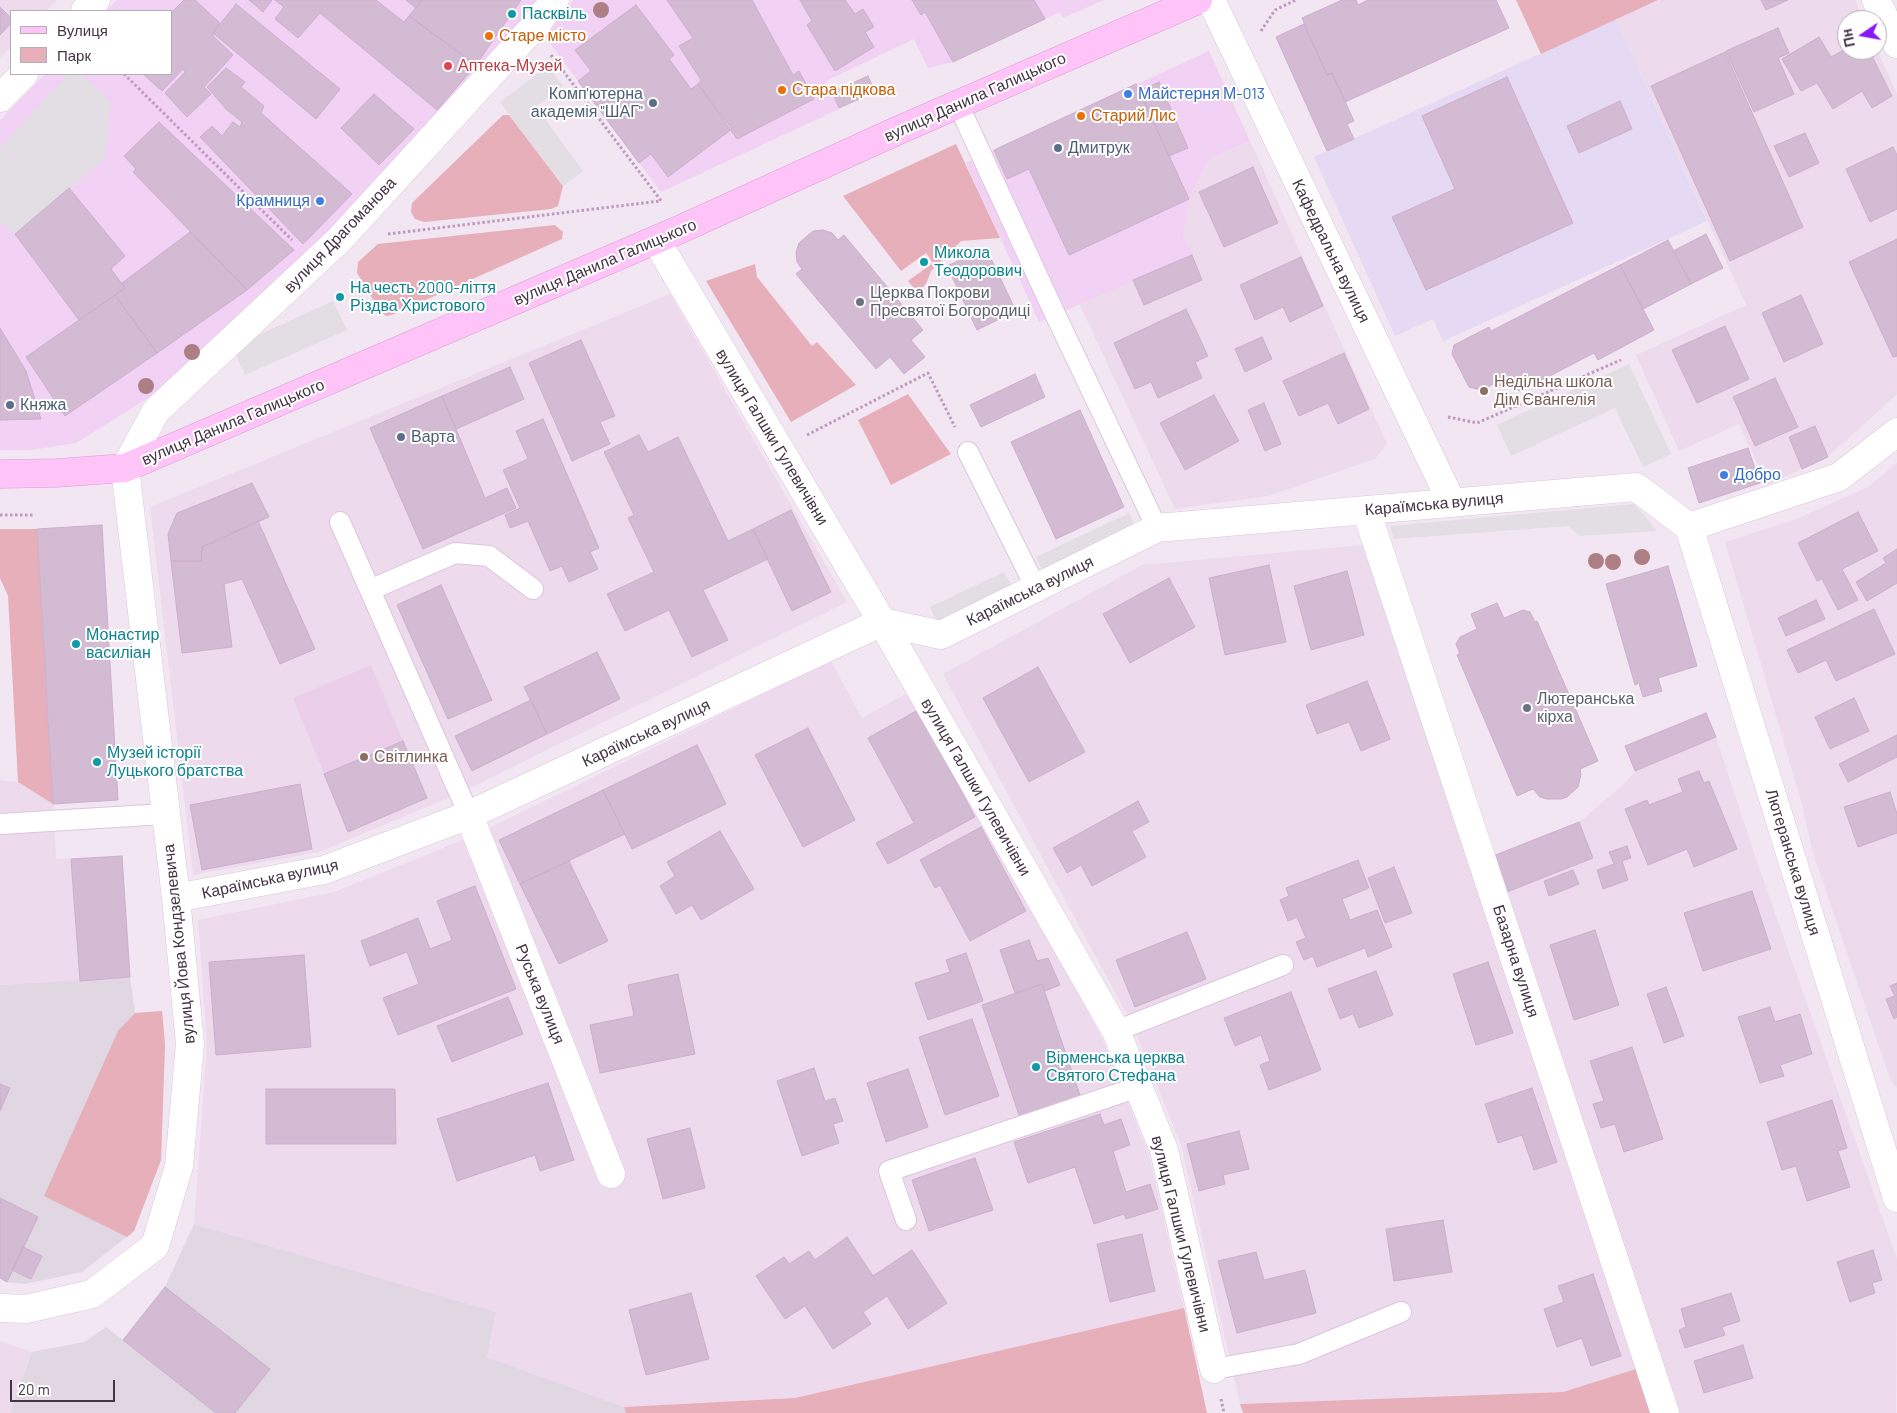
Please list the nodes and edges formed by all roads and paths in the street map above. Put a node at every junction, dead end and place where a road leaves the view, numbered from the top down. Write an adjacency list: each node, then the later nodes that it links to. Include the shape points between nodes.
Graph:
1 (96, 0): 7 (street)
2 (555, 0): 8 (street, вулиця Драгоманова)
3 (1198, 0): 14 (main road, вулиця Данила Галицького)
4 (1211, 0): 27 (street, Кафедральна вулиця)
5 (1296, 0): 9 (path, via 1275,10)
6 (1876, 0): 10 (street)
7 (86, 10)
8 (532, 29): 15 (path); 17 (street, вулиця Драгоманова)
9 (1259, 33)
10 (1897, 44)
11 (23, 75): 13 (street)
12 (125, 75): 19 (path)
13 (0, 98)
14 (958, 104): 16 (main road, вулиця Данила Галицького); 33 (lane)
15 (661, 201): 16 (path); 17 (path)
16 (681, 229): 18 (main road, вулиця Данила Галицького)
17 (339, 240): 19 (street, вулиця Драгоманова)
18 (656, 240): 23 (street, вулиця Галшки Гулевичівни); 25 (main road, вулиця Данила Галицького)
19 (315, 264): 25 (street, вулиця Драгоманова, via 156,411)
20 (1621, 360): 21 (path, via 1478,423)
21 (1443, 416)
22 (1897, 432): 32 (street, via 1839,477)
23 (779, 449): 24 (path, via 928,373); 37 (street, вулиця Галшки Гулевичівни)
24 (968, 452): 34 (lane)
25 (125, 468): 26 (main road, вулиця Данила Галицького); 38 (street, вулиця Йова Кондзелевича)
26 (0, 474)
27 (1452, 503): 28 (street, Караїмська вулиця); 32 (street, Караїмська вулиця, via 1636,487)
28 (1366, 510): 33 (street, Караїмська вулиця); 51 (street, Базарна вулиця)
29 (0, 515): 30 (path)
30 (33, 515)
31 (340, 522): 36 (lane)
32 (1689, 527): 46 (street, Лютеранська вулиця)
33 (1157, 528): 34 (street, Караїмська вулиця)
34 (1036, 588): 37 (street, Караїмська вулиця, via 941,635)
35 (533, 589): 36 (lane, via 489,556 455,553)
36 (370, 590): 39 (lane)
37 (882, 622): 39 (street, Караїмська вулиця); 43 (street, вулиця Галшки Гулевичівни)
38 (165, 814): 40 (lane); 41 (street, вулиця Йова Кондзелевича)
39 (470, 815): 41 (street, Караїмська вулиця, via 324,870); 45 (street, Руська вулиця)
40 (0, 824)
41 (176, 898): 48 (street, вулиця Йова Кондзелевича, via 190,1044 179,1166 155,1246 92,1294 26,1309)
42 (1283, 965): 43 (lane)
43 (1116, 1032): 44 (street, вулиця Галшки Гулевичівни)
44 (1138, 1087): 47 (lane, via 889,1171); 50 (street, вулиця Галшки Гулевичівни, via 1164,1150)
45 (611, 1174)
46 (1897, 1198)
47 (906, 1220)
48 (0, 1308)
49 (1401, 1312): 50 (lane, via 1300,1354)
50 (1214, 1369)
51 (1665, 1413)

